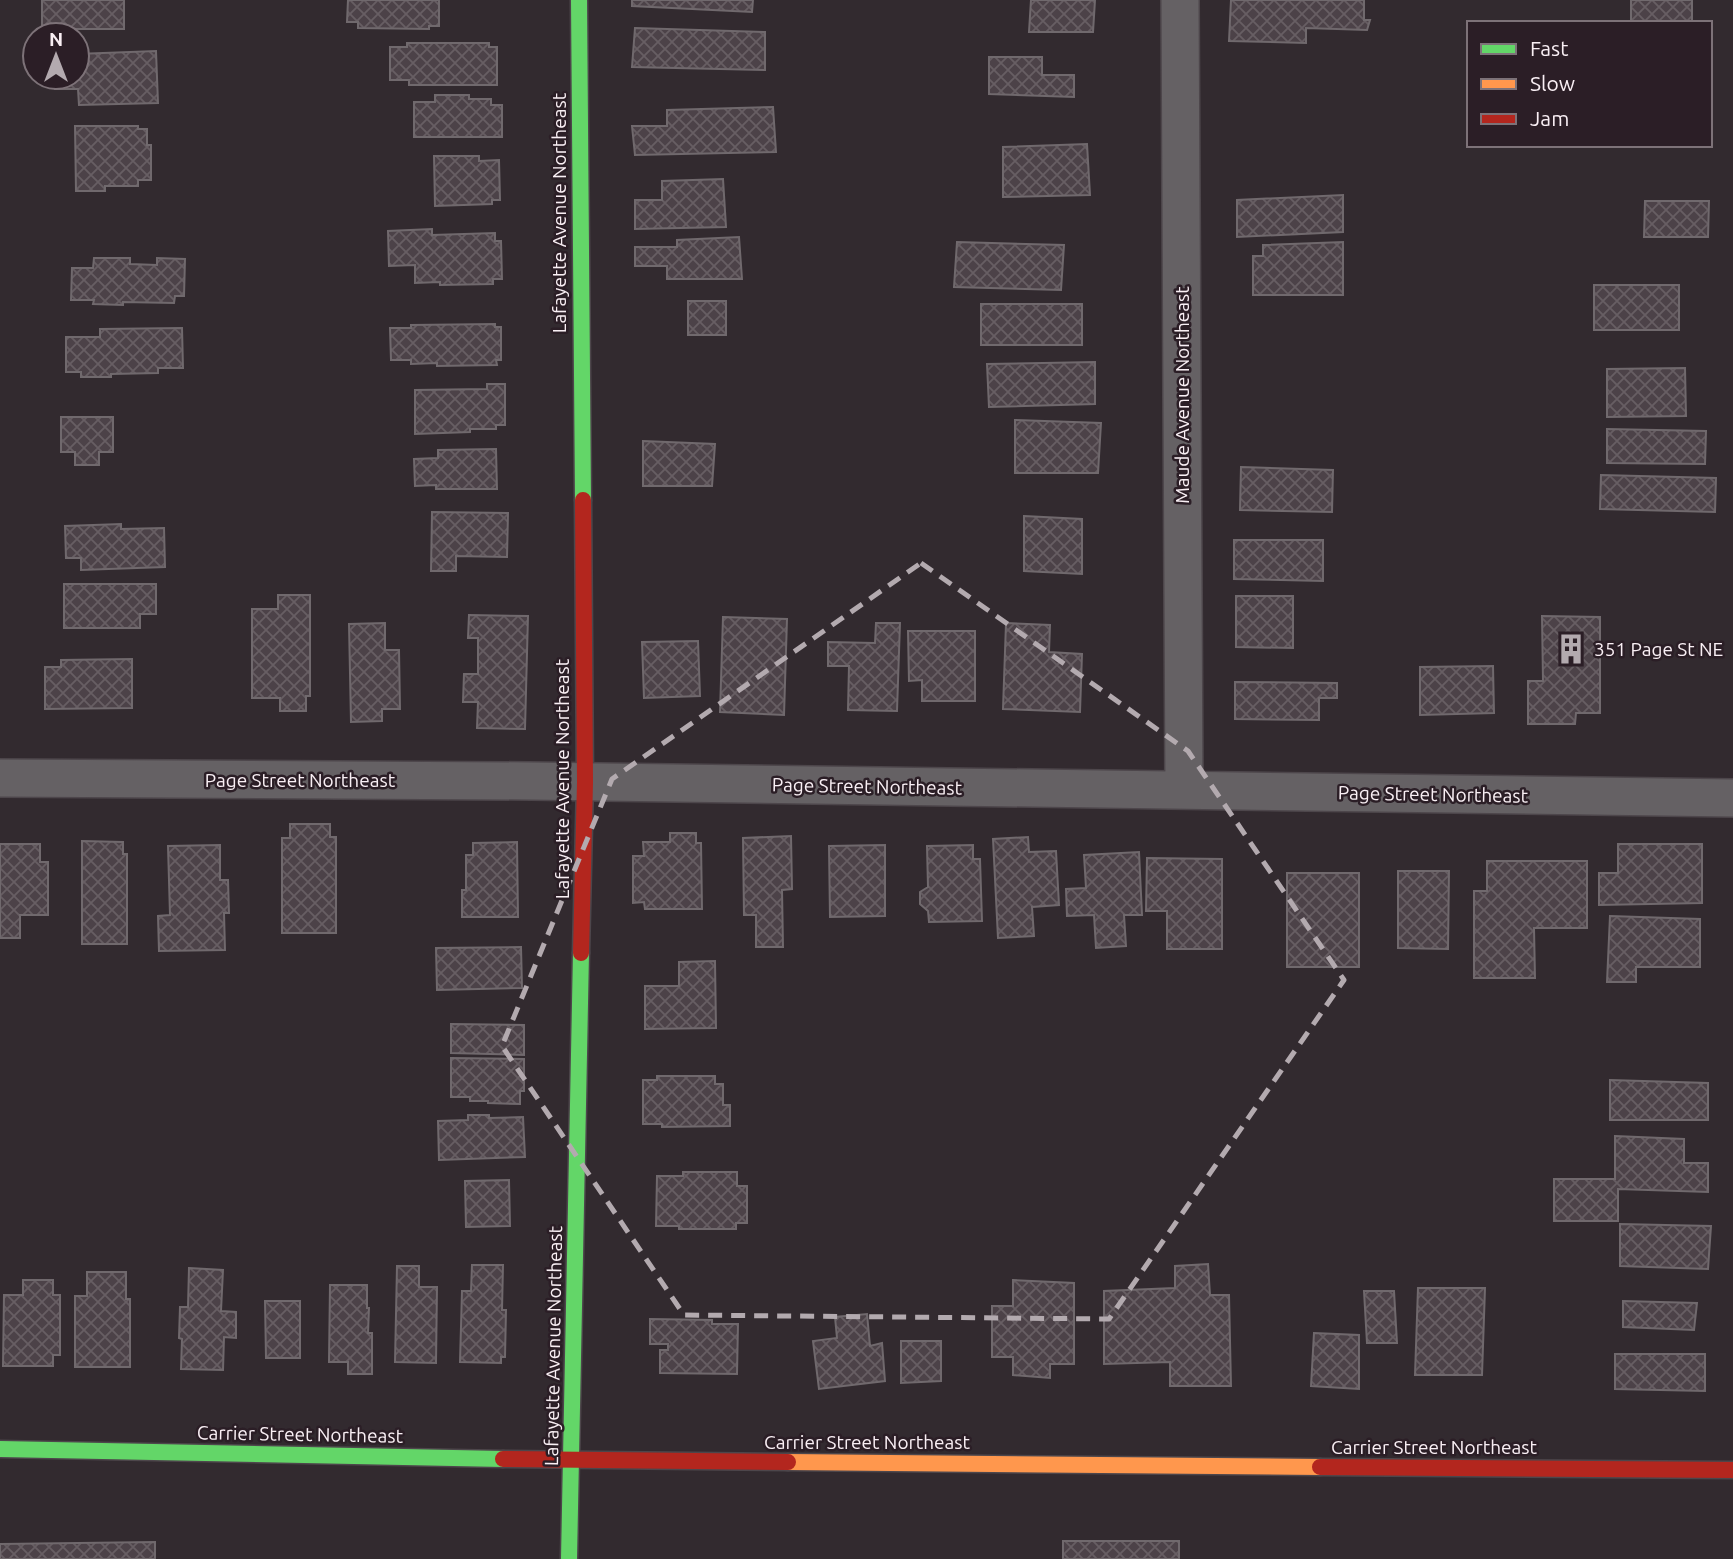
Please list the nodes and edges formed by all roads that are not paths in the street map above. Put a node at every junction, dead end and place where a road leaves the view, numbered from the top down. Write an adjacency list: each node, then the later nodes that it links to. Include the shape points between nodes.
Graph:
1 (579, 0): 4 (street, Lafayette Avenue Northeast)
2 (1180, 0): 5 (street, Maude Avenue Northeast)
3 (0, 778): 4 (street, Page Street Northeast)
4 (585, 782): 5 (street, Page Street Northeast); 8 (street, Lafayette Avenue Northeast)
5 (1184, 790): 6 (street, Page Street Northeast)
6 (1733, 798)
7 (0, 1449): 8 (street, Carrier Street Northeast)
8 (571, 1460): 9 (street, Carrier Street Northeast); 10 (street, Lafayette Avenue Northeast)
9 (1733, 1470)
10 (569, 1559)

